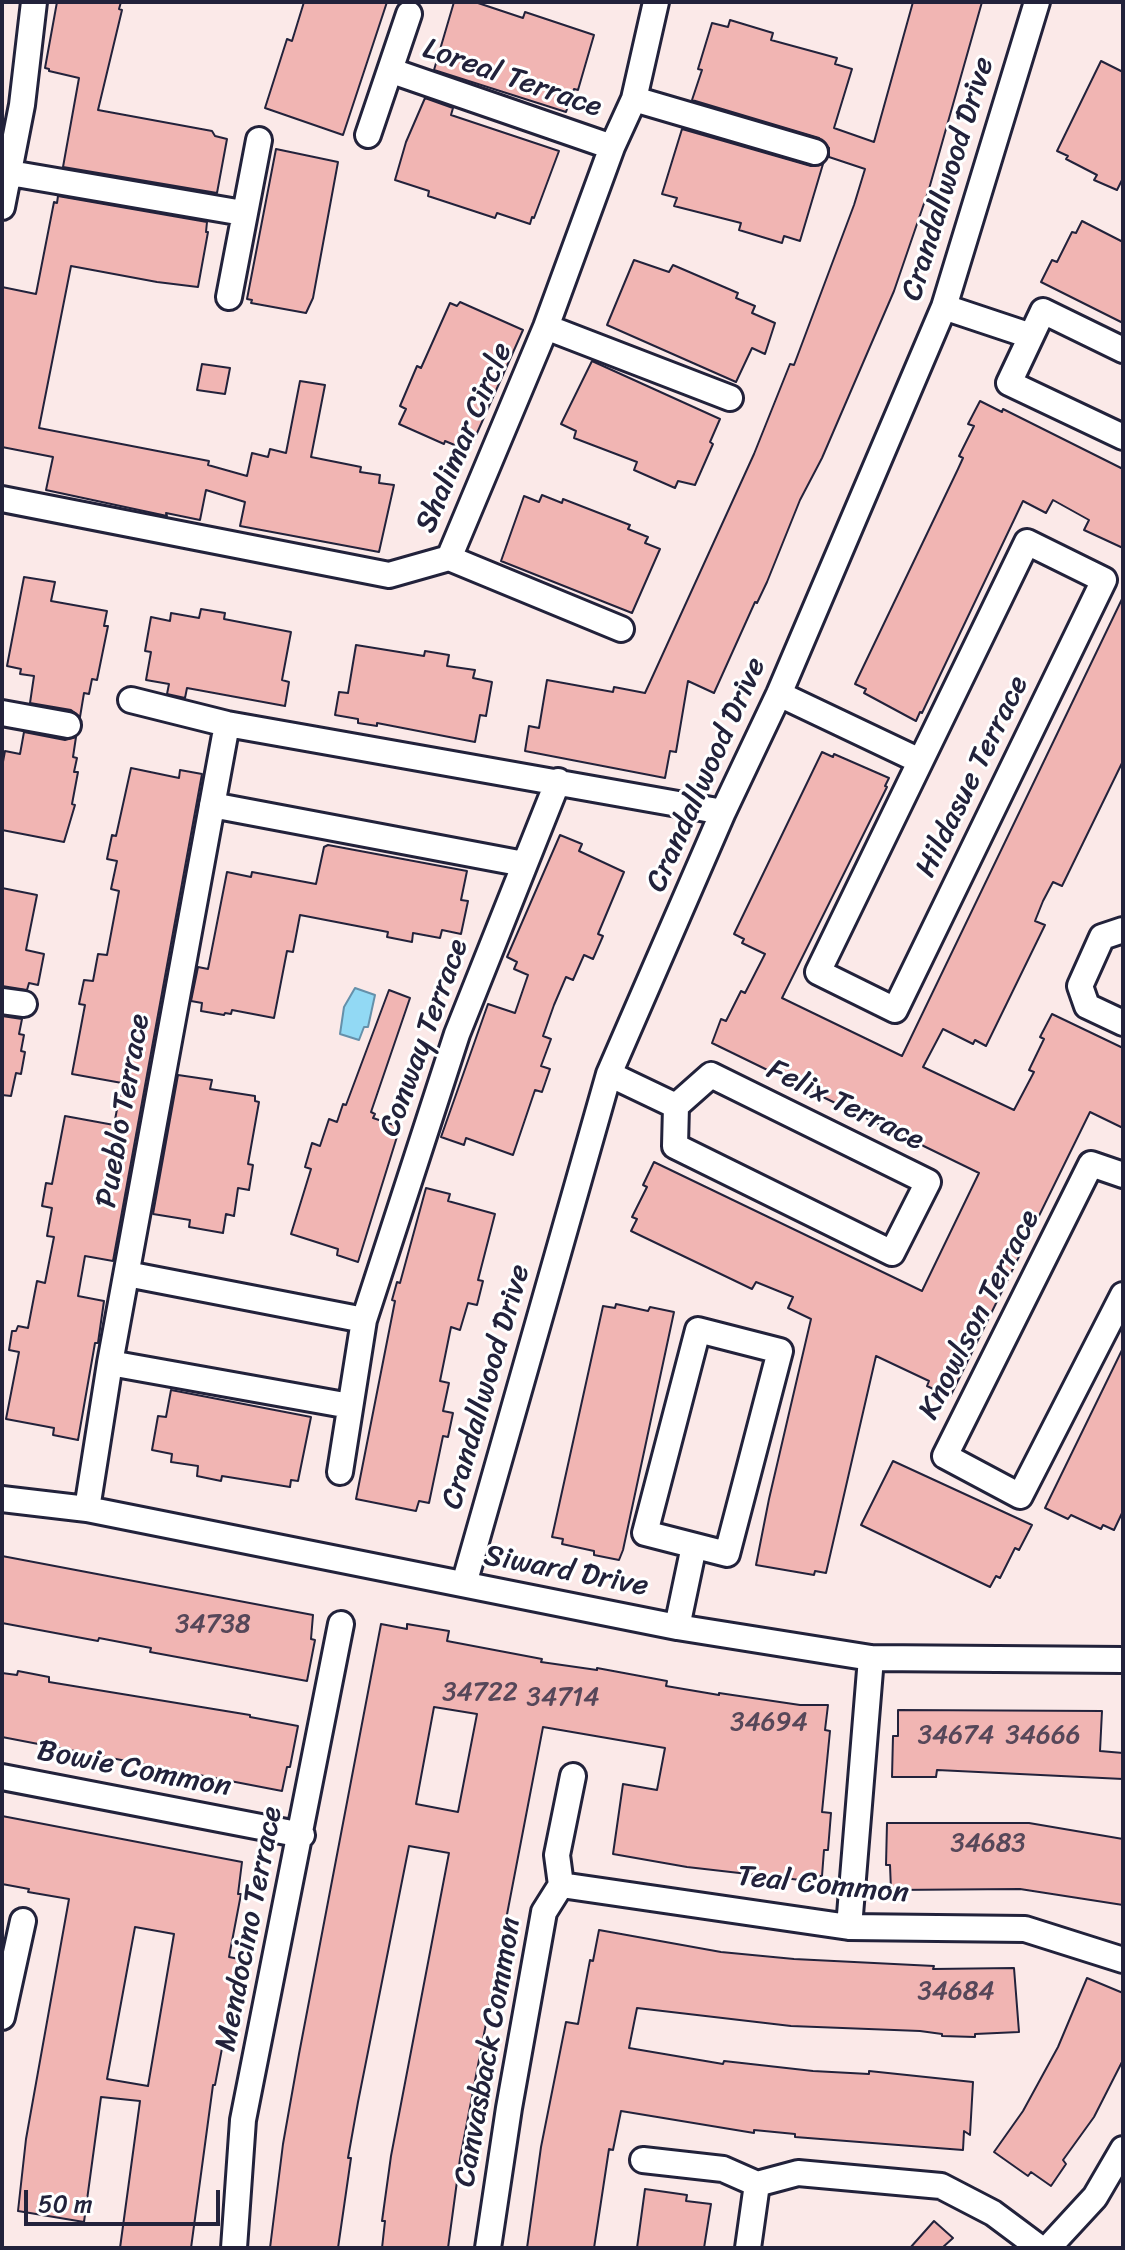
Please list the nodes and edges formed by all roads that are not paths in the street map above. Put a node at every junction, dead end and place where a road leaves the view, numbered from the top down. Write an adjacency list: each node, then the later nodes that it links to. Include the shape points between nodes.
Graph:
1 (34, 2): 7 (street)
2 (656, 2): 6 (street, Shalimar Circle)
3 (1037, 2): 16 (street, Crandallwood Drive)
4 (409, 14): 5 (street, Loreal Terrace)
5 (392, 71): 8 (street, Loreal Terrace); 10 (street, Loreal Terrace)
6 (634, 99): 10 (street, Shalimar Circle); 11 (street)
7 (12, 103): 12 (street)
8 (368, 135)
9 (259, 140): 14 (street)
10 (612, 147): 17 (street, Shalimar Circle)
11 (815, 152)
12 (10, 173): 13 (street); 14 (street)
13 (2, 207)
14 (243, 213): 15 (street)
15 (229, 297)
16 (944, 307): 18 (street); 25 (street, Crandallwood Drive)
17 (546, 327): 20 (street); 23 (street, Shalimar Circle)
18 (1031, 336): 19 (street, via 1043,311); 21 (street, via 1009,383)
19 (1123, 350)
20 (730, 398)
21 (1123, 437)
22 (2, 499): 23 (street, Shalimar Circle, via 389,575)
23 (449, 558): 24 (street)
24 (621, 629)
25 (779, 694): 30 (street, Hildasue Terrace); 33 (street, Crandallwood Drive)
26 (131, 700): 28 (street)
27 (2, 713): 29 (street)
28 (227, 724): 31 (street); 32 (street, Pueblo Terrace)
29 (68, 725)
30 (920, 761): 30 (street, Hildasue Terrace, via 818,972 895,1010 1104,580 1027,542)
31 (558, 781): 33 (street); 34 (street, Conway Terrace)
32 (212, 805): 34 (street); 40 (street, Pueblo Terrace)
33 (723, 812): 37 (street, Crandallwood Drive)
34 (524, 864): 42 (street, Conway Terrace, via 457,1034)
35 (1123, 930): 36 (street, via 1102,937 1080,986 1087,1006)
36 (1123, 1023)
37 (609, 1074): 38 (street); 50 (street, Crandallwood Drive)
38 (676, 1106): 38 (street, Felix Terrace, via 675,1146 892,1253 928,1182 711,1075)
39 (1123, 1175): 43 (street, Knowlson Terrace, via 1091,1164 945,1456 1020,1496)
40 (127, 1274): 42 (street); 44 (street, Pueblo Terrace)
41 (1123, 1295): 43 (street, Knowlson Terrace)
42 (364, 1320): 45 (street, Conway Terrace)
43 (1114, 1337)
44 (110, 1363): 45 (street); 48 (street, Pueblo Terrace)
45 (350, 1406): 46 (street, Conway Terrace)
46 (340, 1472)
47 (2, 1499): 48 (street, Siward Drive)
48 (87, 1509): 50 (street, Siward Drive)
49 (694, 1546): 49 (street, via 645,1533 698,1330 780,1351 727,1554); 52 (street)
50 (464, 1584): 52 (street, Siward Drive)
51 (341, 1624): 57 (street, Mendocino Terrace)
52 (677, 1627): 53 (street, Siward Drive)
53 (871, 1658): 54 (street, Siward Drive); 60 (street)
54 (1123, 1660)
55 (573, 1776): 58 (street, via 557,1855)
56 (2, 1777): 57 (street, Bowie Common)
57 (302, 1835): 66 (street, Mendocino Terrace, via 243,2120)
58 (561, 1885): 60 (street, Teal Common); 67 (street, Canvasback Common, via 544,1912)
59 (23, 1921): 62 (street)
60 (849, 1927): 61 (street, Teal Common, via 1025,1929)
61 (1123, 1960)
62 (2, 2017)
63 (1123, 2149): 70 (street, via 1095,2197)
64 (643, 2160): 65 (street, via 723,2169)
65 (757, 2184): 68 (street); 69 (street, via 798,2173 941,2186 993,2213)
66 (234, 2248)
67 (488, 2248)
68 (748, 2248)
69 (1040, 2248)
70 (1048, 2248)

